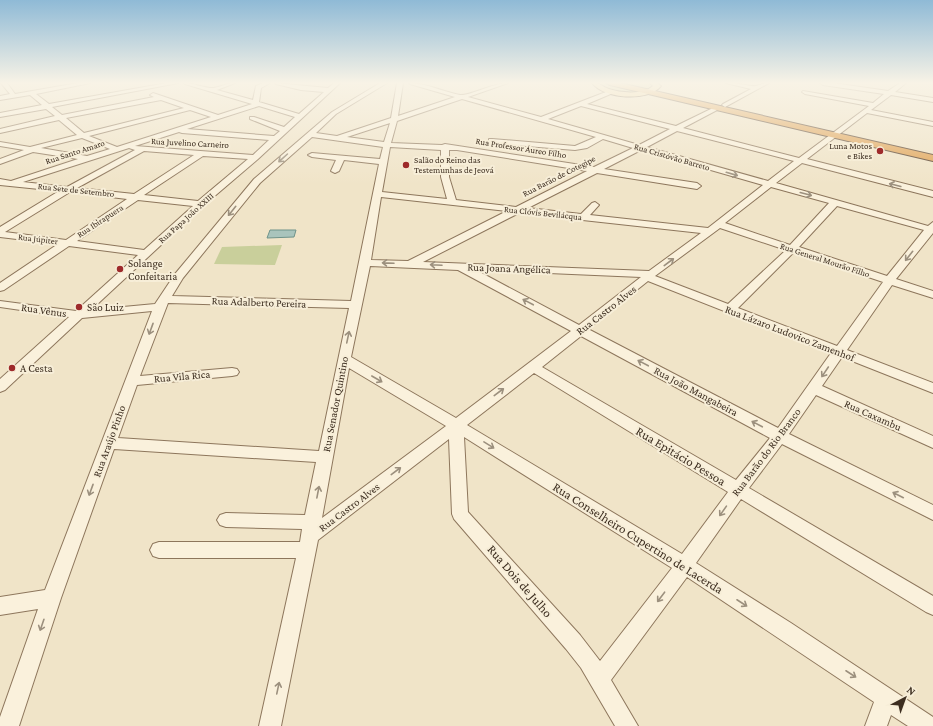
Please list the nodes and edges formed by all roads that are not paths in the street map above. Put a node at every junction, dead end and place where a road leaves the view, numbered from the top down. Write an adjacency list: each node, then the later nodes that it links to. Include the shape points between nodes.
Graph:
1 (66, 117): 15 (street)
2 (155, 117): 27 (street)
3 (218, 117): 22 (street, Rua Santo Amaro)
4 (301, 117): 23 (street, Rua Papa João XXIII)
5 (326, 117): 20 (street)
6 (335, 117): 20 (street)
7 (400, 117): 17 (street)
8 (530, 117): 18 (street, Rua Cristóvão Barreto)
9 (548, 117): 18 (street)
10 (632, 117): 21 (street)
11 (699, 117): 21 (street, Rua Barão de Cotegipe)
12 (768, 117): 25 (highway)
13 (859, 117): 25 (street, Rua Castro Alves)
14 (896, 117): 19 (street)
15 (60, 118): 24 (street); 27 (street)
16 (252, 118): 23 (street)
17 (393, 119): 30 (street); 34 (street, Rua Senador Quintino)
18 (540, 120): 28 (street, Rua Cristóvão Barreto)
19 (933, 124)
20 (316, 128): 26 (street, Rua Araújo Pinho)
21 (676, 128): 37 (street, Rua Barão de Cotegipe); 48 (street)
22 (176, 130): 29 (street); 36 (street, Rua Santo Amaro, via 148,136)
23 (284, 130): 29 (street, Rua Papa João XXIII)
24 (0, 131)
25 (838, 133): 42 (highway); 47 (highway); 48 (street, Rua Castro Alves)
26 (309, 134): 30 (street, Rua Professor Áureo Filho); 54 (street, Rua Araújo Pinho, one-way to 54)
27 (83, 136): 38 (street); 39 (street)
28 (602, 137): 31 (street, via 575,148); 37 (street, Rua Cristóvão Barreto)
29 (276, 138): 44 (street, Rua Papa João XXIII)
30 (339, 138): 32 (street); 34 (street, Rua Professor Áureo Filho)
31 (492, 141)
32 (328, 143)
33 (0, 144): 38 (street)
34 (387, 146): 35 (street, Rua Professor Áureo Filho); 50 (street, Rua Senador Quintino)
35 (445, 146): 51 (street, Rua Professor Áureo Filho); 62 (street, via 445,177)
36 (125, 147): 39 (street, Rua Santo Amaro); 40 (street, Rua Juvelino Carneiro)
37 (639, 147): 51 (street, Rua Barão de Cotegipe); 56 (street, Rua Cristóvão Barreto, one-way to 56)
38 (32, 150): 45 (street); 49 (street)
39 (116, 150): 45 (street, Rua Santo Amaro)
40 (141, 150): 43 (street, Rua Juvelino Carneiro); 58 (street)
41 (311, 151): 46 (street)
42 (933, 151)
43 (200, 154): 44 (street, Rua Juvelino Carneiro); 61 (street, Rua Ibirapuera)
44 (255, 157): 53 (street, Rua Papa João XXIII)
45 (89, 158): 55 (street, Rua Santo Amaro)
46 (341, 158): 50 (street); 52 (street)
47 (933, 158)
48 (801, 160): 56 (street, Rua Castro Alves); 60 (street, one-way to 48)
49 (0, 162)
50 (384, 162): 59 (street, Rua Senador Quintino)
51 (596, 169): 57 (street, Rua Professor Áureo Filho); 66 (street, Rua Barão de Cotegipe)
52 (336, 171)
53 (230, 179): 54 (street); 64 (street, Rua Papa João XXIII)
54 (257, 181): 81 (street, Rua Araújo Pinho, one-way to 81, via 178,276)
55 (4, 182): 58 (street, Rua Sete de Setembro)
56 (769, 184): 63 (street, Rua Cristóvão Barreto, one-way to 63); 68 (street, Rua Castro Alves)
57 (698, 186)
58 (69, 189): 61 (street, Rua Sete de Setembro); 70 (street)
59 (377, 194): 62 (street, Rua Clóvis Bevilácqua); 74 (street, Rua Senador Quintino)
60 (933, 194)
61 (136, 197): 64 (street, Rua Sete de Setembro); 71 (street, Rua Ibirapuera)
62 (452, 202): 66 (street, Rua Clóvis Bevilácqua)
63 (835, 202): 69 (street, Rua Cristóvão Barreto); 72 (street)
64 (200, 204): 73 (street, Rua Papa João XXIII)
65 (595, 205): 67 (street)
66 (515, 210): 67 (street, Rua Clóvis Bevilácqua); 75 (street, Rua Barão de Cotegipe)
67 (583, 217): 68 (street, Rua Clóvis Bevilácqua)
68 (714, 228): 72 (street, Rua General Mourão Filho); 77 (street, Rua Castro Alves, one-way to 68)
69 (932, 228): 78 (street, Rua Barão do Rio Branco, one-way to 78)
70 (0, 232): 71 (street, Rua Júpiter)
71 (67, 243): 73 (street, Rua Júpiter); 79 (street, Rua Ibirapuera)
72 (792, 249): 78 (street, Rua General Mourão Filho); 84 (street)
73 (147, 253): 85 (street, Rua Papa João XXIII)
74 (365, 262): 75 (street, Rua Joana Angélica, one-way to 74); 83 (street, Rua Senador Quintino)
75 (411, 264): 76 (street, Rua Joana Angélica, one-way to 75)
76 (461, 266): 77 (street, Rua Joana Angélica); 86 (street, Rua João Mangabeira, one-way to 76)
77 (650, 276): 84 (street, Rua Lázaro Ludovico Zamenhof); 86 (street, Rua Castro Alves)
78 (889, 281): 80 (street, Rua General Mourão Filho); 87 (street, Rua Barão do Rio Branco)
79 (0, 288)
80 (933, 295)
81 (161, 303): 83 (street, Rua Adalberto Pereira); 85 (street, Rua Vênus); 91 (street, Rua Araújo Pinho, one-way to 91)
82 (0, 304): 85 (street, Rua Vênus)
83 (355, 305): 88 (street, Rua Senador Quintino, one-way to 83)
84 (730, 310): 87 (street, Rua Lázaro Ludovico Zamenhof)
85 (79, 315): 92 (street, Rua Papa João XXIII)
86 (581, 330): 89 (street, Rua Castro Alves); 96 (street, Rua João Mangabeira, one-way to 86)
87 (839, 352): 93 (street, Rua Barão do Rio Branco, one-way to 93); 94 (street, Rua Lázaro Ludovico Zamenhof)
88 (344, 359): 95 (street, Rua Conselheiro Cupertino de Lacerda, one-way to 95); 99 (street, Rua Senador Quintino)
89 (533, 367): 95 (street, Rua Castro Alves, one-way to 89); 100 (street, Rua Epitácio Pessoa)
90 (232, 372): 91 (street, Rua Vila Rica)
91 (132, 380): 98 (street, Rua Araújo Pinho)
92 (0, 387)
93 (814, 388): 96 (street, Rua Barão do Rio Branco); 97 (street, Rua Caxambu)
94 (933, 388)
95 (456, 424): 103 (street, Rua Castro Alves, one-way to 95); 105 (street, Rua Conselheiro Cupertino de Lacerda, one-way to 105); 109 (street, Rua Dois de Julho, via 460,514 573,642)
96 (780, 436): 100 (street, Rua Barão do Rio Branco); 101 (street, Rua João Mangabeira, one-way to 96)
97 (933, 442)
98 (109, 443): 99 (street); 106 (street, Rua Araújo Pinho, one-way to 106)
99 (325, 457): 103 (street, Rua Senador Quintino, one-way to 99)
100 (738, 490): 105 (street, Rua Barão do Rio Branco, one-way to 105); 108 (street, Rua Epitácio Pessoa)
101 (933, 513)
102 (226, 520): 103 (street)
103 (309, 536): 104 (street); 112 (street, Rua Senador Quintino, one-way to 103)
104 (159, 550)
105 (684, 566): 109 (street, Rua Barão do Rio Branco, one-way to 109); 110 (street, Rua Conselheiro Cupertino de Lacerda, one-way to 110)
106 (51, 598): 107 (street); 111 (street, Rua Araújo Pinho, one-way to 111)
107 (0, 606)
108 (933, 606)
109 (599, 680): 113 (street, Rua Dois de Julho)
110 (886, 698): 114 (street); 115 (street, Rua Conselheiro Cupertino de Lacerda)
111 (8, 726)
112 (270, 726)
113 (627, 726)
114 (876, 726)
115 (927, 726)

